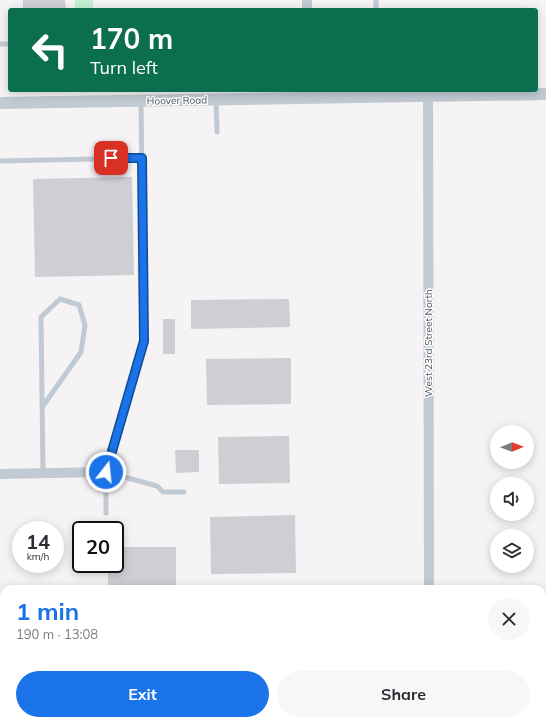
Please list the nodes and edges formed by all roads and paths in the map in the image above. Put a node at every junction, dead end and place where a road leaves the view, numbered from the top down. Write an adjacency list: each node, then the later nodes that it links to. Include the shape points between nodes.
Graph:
1 (379, 93): 2 (street, Hoover Road); 4 (street, Hoover Road)
2 (309, 94): 5 (street, Hoover Road)
3 (546, 94): 4 (street, Hoover Road)
4 (428, 96): 17 (street, West 23rd Street North)
5 (216, 99): 6 (street, Hoover Road); 8 (lane)
6 (141, 101): 7 (street, Hoover Road); 9 (lane)
7 (0, 103)
8 (217, 132)
9 (142, 158): 10 (lane); 12 (lane, via 144,341)
10 (0, 161)
11 (42, 406): 11 (lane, via 41,317 60,299 79,306 85,325 81,352); 13 (lane)
12 (106, 472): 13 (street); 15 (lane, via 157,486 163,492); 16 (lane)
13 (43, 473): 14 (street)
14 (0, 474)
15 (184, 492)
16 (106, 513)
17 (429, 585)

